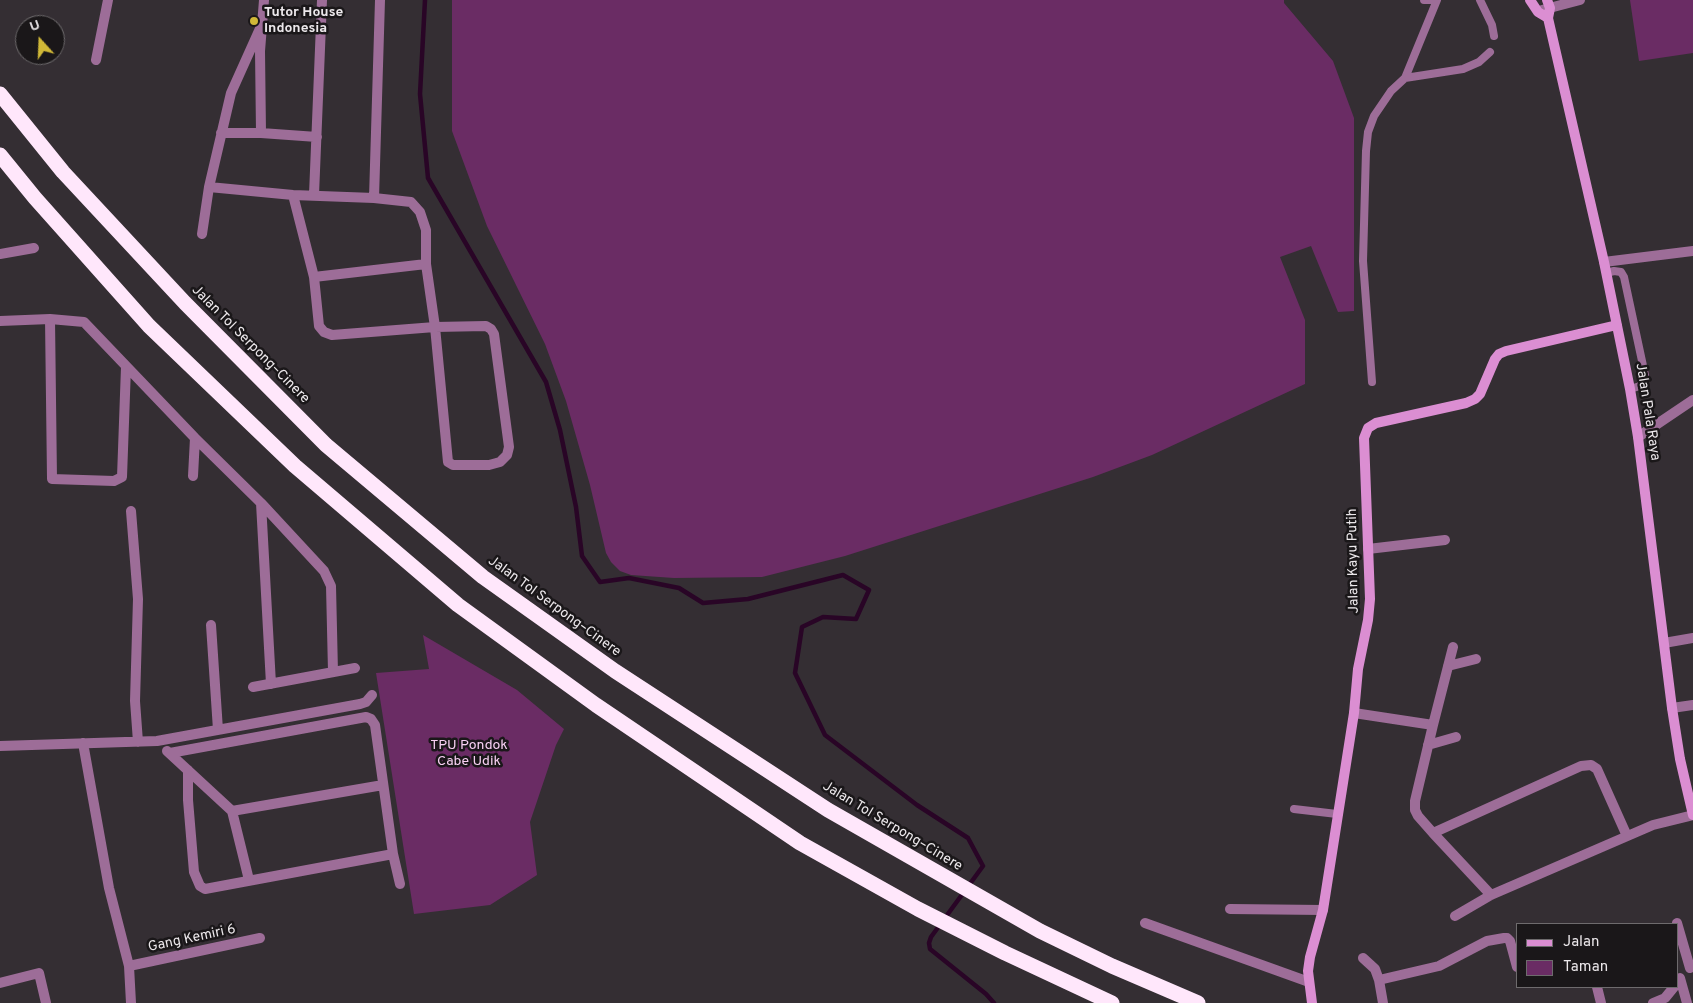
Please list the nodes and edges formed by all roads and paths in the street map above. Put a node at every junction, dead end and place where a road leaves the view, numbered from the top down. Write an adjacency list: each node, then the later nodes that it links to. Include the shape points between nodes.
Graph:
1 (108, 0): 14 (street)
2 (264, 0): 11 (street)
3 (322, 0): 19 (street)
4 (380, 0): 24 (street)
5 (1424, 0): 6 (lane)
6 (1436, 0): 15 (lane)
7 (1480, 0): 12 (lane)
8 (1530, 0): 10 (street, via 1538,12)
9 (1580, 0): 10 (street)
10 (1549, 9): 30 (street, Jalan Pala Raya)
11 (262, 24): 17 (street, via 231,92); 18 (street)
12 (1494, 36)
13 (1490, 52): 15 (lane, via 1479,62 1463,69)
14 (96, 60)
15 (1404, 78): 37 (lane, via 1374,116 1366,150 1363,261)
16 (0, 94): 103 (highway, Jalan Tol Serpong–Cinere, via 63,172 185,303 326,445 483,577 639,687 828,810 1040,931)
17 (222, 133): 18 (street); 21 (street)
18 (261, 133): 19 (street)
19 (317, 137): 23 (street)
20 (0, 155): 102 (highway, via 149,326 295,466 458,605 596,705 800,843 918,909)
21 (209, 187): 22 (street); 25 (street)
22 (293, 195): 23 (street); 31 (street)
23 (314, 195): 24 (street)
24 (374, 198): 29 (street, via 411,202 420,212 426,230)
25 (202, 234)
26 (34, 248): 28 (street)
27 (1693, 250): 30 (street)
28 (0, 254)
29 (426, 264): 31 (street); 35 (street)
30 (1605, 268): 34 (street, Jalan Pala Raya); 38 (lane, via 1621,272 1624,276 1644,375 1640,386)
31 (314, 277): 35 (street, via 319,326 324,332)
32 (50, 319): 33 (street); 36 (street, via 84,322); 36 (street, via 52,479 114,482 122,477)
33 (0, 321)
34 (1617, 325): 38 (street, Jalan Pala Raya); 46 (street, Jalan Kayu Putih, via 1506,351 1494,359 1475,399 1376,423 1368,428 1364,438)
35 (435, 327): 35 (street, via 486,326 494,334 509,447 500,462 453,466 448,462)
36 (126, 367): 41 (street)
37 (1372, 382)
38 (1630, 389): 40 (street, Jalan Pala Raya)
39 (1693, 400): 40 (street)
40 (1638, 436): 49 (street, Jalan Pala Raya)
41 (195, 438): 42 (street); 43 (street)
42 (193, 476)
43 (261, 503): 54 (street, via 324,570 331,586); 55 (street)
44 (131, 511): 64 (street, via 138,599 135,701)
45 (1445, 540): 46 (street)
46 (1368, 549): 60 (street, Jalan Kayu Putih, via 1370,599)
47 (211, 625): 62 (street)
48 (1693, 638): 49 (street)
49 (1664, 643): 59 (street, Jalan Pala Raya)
50 (1452, 647): 52 (street)
51 (1476, 659): 52 (street)
52 (1448, 666): 61 (street)
53 (355, 668): 54 (street)
54 (333, 672): 55 (street)
55 (271, 684): 56 (street)
56 (253, 687)
57 (372, 695): 62 (street, via 360,704)
58 (1693, 705): 59 (street)
59 (1672, 708): 75 (street, Jalan Pala Raya)
60 (1354, 713): 61 (street); 74 (street, Jalan Kayu Putih)
61 (1433, 725): 67 (street)
62 (218, 730): 65 (street)
63 (1456, 737): 67 (street)
64 (138, 742): 65 (street); 66 (street)
65 (157, 742): 69 (street)
66 (83, 743): 68 (street); 90 (street, via 109,888)
67 (1428, 745): 76 (street, via 1415,810)
68 (0, 746)
69 (170, 753): 70 (street); 71 (street, via 371,718 375,725)
70 (188, 770): 73 (street); 79 (street, via 194,872 200,886 205,889)
71 (383, 785): 73 (street); 78 (street)
72 (1294, 809): 74 (lane)
73 (232, 811): 79 (street)
74 (1337, 814): 83 (street, Jalan Kayu Putih)
75 (1693, 815): 77 (street, via 1653,825)
76 (1433, 833): 77 (street, via 1581,766 1591,765 1597,769); 81 (street)
77 (1627, 836): 81 (street)
78 (393, 854): 79 (street); 80 (street)
79 (249, 880)
80 (400, 884)
81 (1491, 895): 84 (street)
82 (1230, 909): 83 (street)
83 (1323, 910): 93 (street, Jalan Kayu Putih, via 1310,956)
84 (1455, 916)
85 (1145, 923): 93 (street)
86 (1678, 926): 91 (street)
87 (260, 938): 90 (street, Gang Kemiri 6)
88 (1363, 958): 92 (street, via 1375,969)
89 (1516, 963): 92 (street, via 1510,941 1504,938 1487,941 1439,966)
90 (130, 966): 101 (street)
91 (1691, 967): 94 (street)
92 (1379, 980): 104 (street)
93 (1309, 982): 99 (street, Jalan Kayu Putih)
94 (1678, 982)
95 (0, 983): 100 (street, via 39,972)
96 (1678, 985): 107 (street)
97 (1597, 988): 105 (street)
98 (1673, 988): 106 (street, via 1665,998)
99 (1313, 1002)
100 (46, 1003)
101 (131, 1003)
102 (1112, 1003)
103 (1198, 1003)
104 (1383, 1003)
105 (1601, 1003)
106 (1653, 1003)
107 (1687, 1003)

